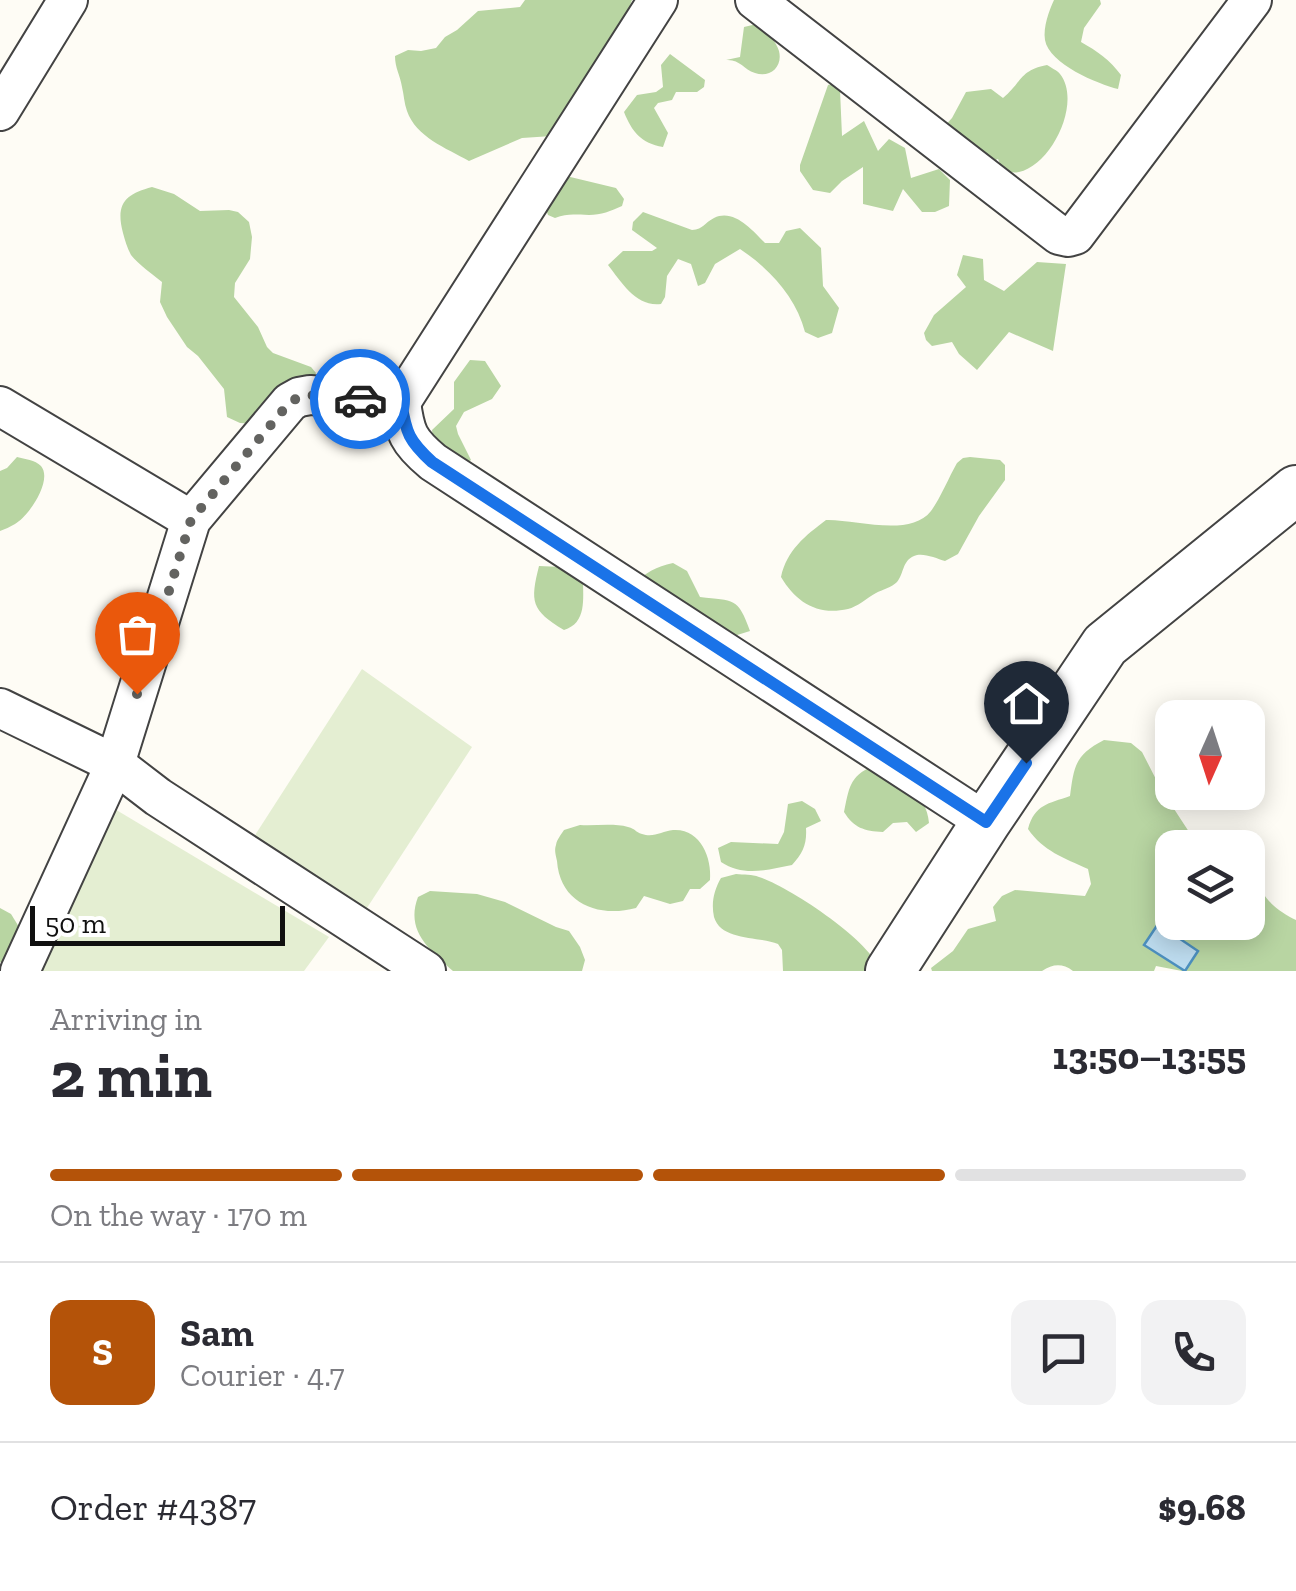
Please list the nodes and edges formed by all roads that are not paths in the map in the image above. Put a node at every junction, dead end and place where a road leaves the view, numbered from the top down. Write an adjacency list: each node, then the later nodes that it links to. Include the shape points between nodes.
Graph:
1 (68, 0): 5 (street)
2 (658, 0): 6 (street)
3 (756, 0): 4 (street, via 1068,237 1076,235)
4 (1252, 0)
5 (0, 111)
6 (401, 402): 9 (street, via 299,396); 12 (street, via 408,437 432,462)
7 (0, 406): 9 (street)
8 (1296, 490): 12 (street, via 1105,645)
9 (191, 520): 11 (street)
10 (0, 708): 11 (street)
11 (115, 764): 13 (street); 14 (street)
12 (986, 822): 15 (street)
13 (20, 971)
14 (426, 971)
15 (890, 971)

